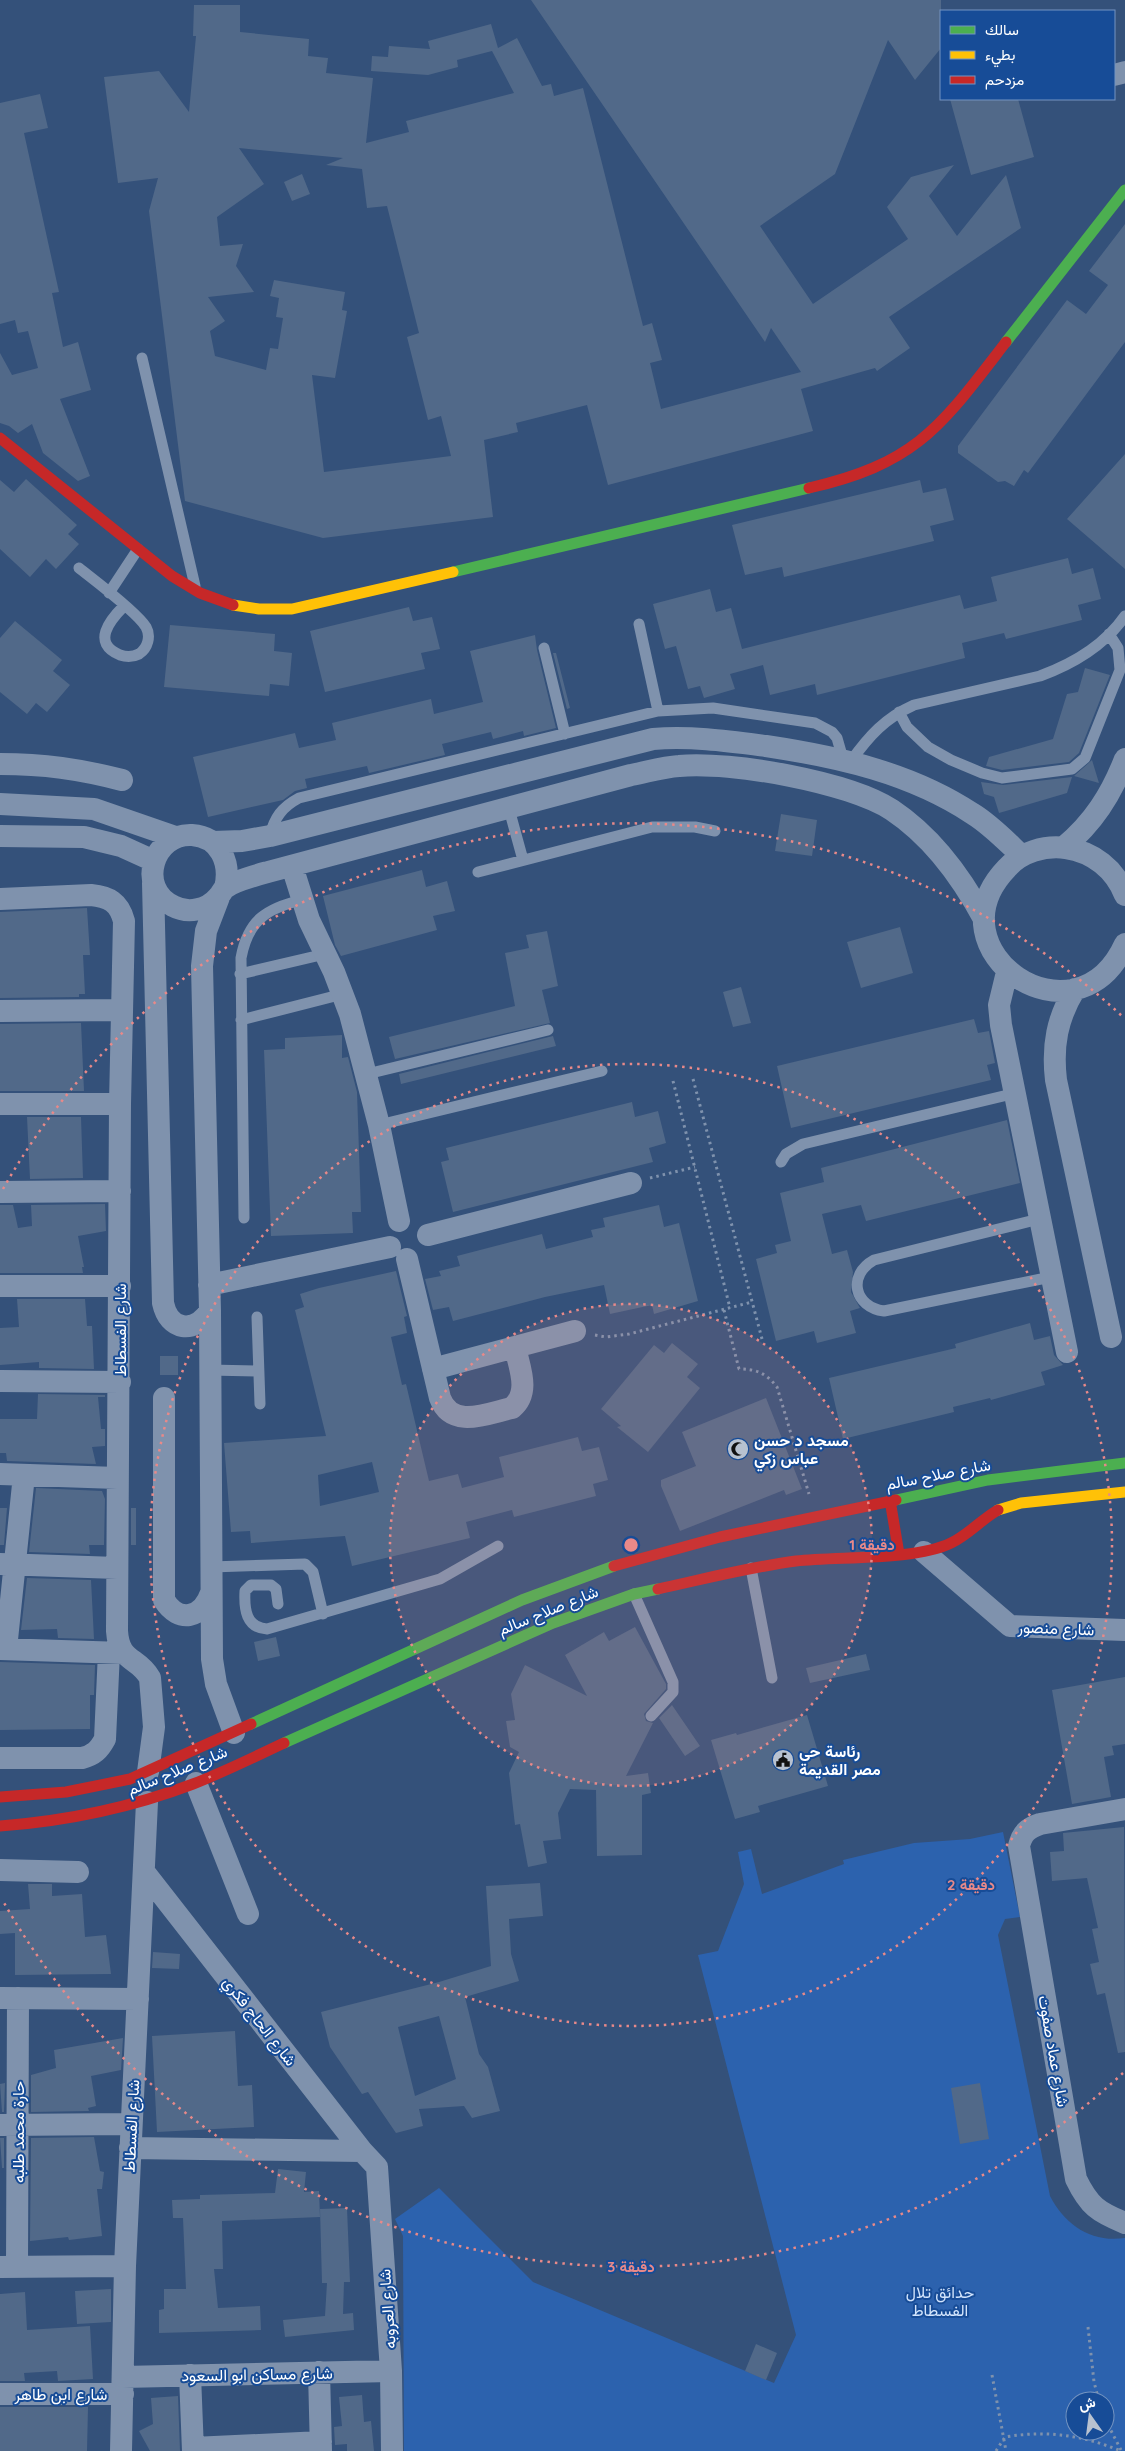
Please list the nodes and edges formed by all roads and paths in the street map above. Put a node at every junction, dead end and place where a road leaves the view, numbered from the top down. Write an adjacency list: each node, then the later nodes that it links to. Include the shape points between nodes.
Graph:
1 (1125, 190): 6 (main road, via 938,428 917,447 868,473 292,609 267,611 243,608)
2 (142, 358): 6 (lane)
3 (0, 438): 4 (main road)
4 (138, 549): 6 (main road); 7 (lane)
5 (78, 568): 7 (lane)
6 (196, 592)
7 (109, 593): 8 (lane)
8 (124, 606): 8 (lane, via 145,625 149,638 142,651 129,657 110,648 105,632 107,624)
9 (1125, 616): 11 (lane)
10 (639, 624): 13 (lane)
11 (1109, 634): 14 (lane, via 1078,659 1046,674); 14 (lane, via 1118,648 1120,670 1085,758 1072,769 1002,778 982,773 928,747 907,727)
12 (544, 648): 15 (lane)
13 (658, 712): 15 (lane); 18 (lane, via 713,708 815,723 832,732)
14 (899, 712): 18 (lane, via 872,732)
15 (565, 734): 26 (lane, via 299,798 282,809)
16 (625, 746): 18 (street, via 653,739 699,737); 20 (street); 26 (street)
17 (1125, 759): 29 (street, via 1100,810)
18 (847, 760): 30 (street, via 947,798 974,814)
19 (0, 764): 21 (street, via 68,767)
20 (631, 775): 23 (street); 39 (street, via 680,766 739,768 780,774 860,795 891,809 927,839 973,897)
21 (122, 780)
22 (0, 804): 27 (street, via 94,809)
23 (509, 809): 31 (lane); 32 (street)
24 (715, 831): 31 (lane, via 688,826 652,827)
25 (0, 836): 33 (street, via 84,837 121,846)
26 (270, 836): 28 (street, via 242,842)
27 (175, 838): 28 (street, via 194,835); 33 (street, via 158,851)
28 (213, 842): 35 (street, via 227,863 228,876)
29 (1064, 847): 30 (street, via 1042,849); 36 (street, via 1078,850 1103,864 1114,874)
30 (1022, 856): 39 (street, via 999,876 986,904)
31 (523, 860): 34 (lane)
32 (292, 866): 35 (street, via 259,874); 38 (street)
33 (153, 871): 35 (street, via 163,899 181,910 202,908); 75 (street, via 163,1303 167,1315 179,1325 203,1322)
34 (478, 872)
35 (222, 892): 69 (street, via 206,931 202,966)
36 (1125, 895)
37 (0, 899): 46 (street, شارع الفسطاط, via 91,895 114,901 124,921)
38 (302, 900): 41 (street); 43 (lane, via 274,908 254,925 243,947)
39 (984, 919): 42 (street, via 990,948)
40 (1125, 944): 44 (street, via 1115,962 1100,977)
41 (325, 954): 43 (lane); 45 (street)
42 (1007, 972): 44 (street, via 1039,989 1060,992); 54 (street, via 999,1005)
43 (240, 974): 48 (lane)
44 (1075, 989): 78 (street, via 1058,1024 1055,1071)
45 (343, 994): 48 (lane); 51 (street)
46 (122, 1010): 47 (street); 56 (street, شارع الفسطاط)
47 (0, 1011)
48 (241, 1020): 63 (lane)
49 (548, 1030): 51 (lane)
50 (602, 1071): 57 (lane)
51 (367, 1074): 57 (street)
52 (693, 1079): 72 (path)
53 (673, 1081): 59 (path)
54 (1016, 1093): 58 (lane, via 803,1144 786,1154); 64 (street)
55 (0, 1104): 56 (street)
56 (120, 1104): 61 (street, شارع الفسطاط)
57 (379, 1125): 65 (street)
58 (781, 1162)
59 (695, 1167): 60 (path); 73 (path)
60 (631, 1183): 66 (street)
61 (120, 1191): 62 (street); 71 (street, شارع الفسطاط)
62 (0, 1192)
63 (244, 1218)
64 (1039, 1218): 68 (street); 68 (lane, via 874,1260 861,1270 858,1294 868,1306 884,1310)
65 (399, 1221): 66 (street, via 413,1220 425,1228); 67 (street, via 389,1233)
66 (428, 1235): 67 (street, via 426,1249 415,1258)
67 (398, 1253): 69 (street); 82 (street)
68 (1051, 1277): 81 (street)
69 (209, 1285): 75 (street)
70 (0, 1286): 71 (street)
71 (120, 1286): 86 (street, شارع الفسطاط)
72 (752, 1302): 73 (path); 79 (path)
73 (730, 1308): 74 (path)
74 (724, 1310): 77 (path, via 618,1336); 95 (path, via 739,1369 752,1369 764,1374 777,1387)
75 (210, 1311): 83 (street)
76 (257, 1316): 84 (lane)
77 (575, 1331): 80 (street)
78 (1111, 1338)
79 (762, 1339)
80 (515, 1347): 82 (street); 82 (street, via 523,1389 520,1400 512,1408 468,1418 454,1416 443,1406)
81 (1067, 1352)
82 (433, 1369)
83 (209, 1370): 84 (lane); 101 (street)
84 (259, 1371): 88 (lane)
85 (0, 1381): 86 (street)
86 (120, 1382): 92 (street, شارع الفسطاط)
87 (164, 1398): 105 (street, via 164,1600 177,1614 186,1616 203,1609)
88 (260, 1404)
89 (1125, 1463): 94 (main road, شارع صلاح سالم, via 988,1480)
90 (0, 1474): 91 (street)
91 (24, 1475): 92 (street); 99 (street)
92 (117, 1478): 102 (street, شارع الفسطاط)
93 (1125, 1492): 97 (main road, شارع صلاح سالم, via 1021,1503 1003,1508 952,1543)
94 (890, 1500): 95 (main road, شارع صلاح سالم); 98 (main road)
95 (815, 1516): 114 (main road, شارع صلاح سالم, via 650,1555 586,1575 522,1600)
96 (498, 1546): 108 (lane, via 440,1579)
97 (924, 1552): 98 (main road, شارع صلاح سالم); 109 (street, شارع منصور, via 1010,1626)
98 (899, 1554): 103 (main road, شارع صلاح سالم, via 798,1561)
99 (8, 1564): 102 (street); 110 (street)
100 (258, 1565): 101 (lane); 104 (lane); 108 (lane, via 300,1562 309,1566)
101 (211, 1567): 105 (street)
102 (117, 1568): 111 (street, شارع الفسطاط)
103 (751, 1568): 106 (main road, شارع صلاح سالم); 112 (lane)
104 (259, 1585): 107 (lane, via 274,1587); 108 (lane, via 249,1586 245,1594 247,1617 260,1629 267,1630)
105 (211, 1593): 114 (street, via 213,1672)
106 (634, 1594): 113 (lane, via 673,1682 673,1692); 117 (main road, شارع صلاح سالم, via 553,1623)
107 (278, 1604)
108 (322, 1614)
109 (1125, 1630)
110 (3, 1649): 111 (street)
111 (116, 1652): 115 (street, شارع الفسطاط, via 105,1739 100,1749 82,1758); 116 (street, via 146,1670 150,1678 154,1727)
112 (772, 1678)
113 (651, 1716)
114 (234, 1733): 116 (main road, شارع صلاح سالم)
115 (0, 1758)
116 (148, 1772): 118 (main road, شارع صلاح سالم, via 101,1787)
117 (196, 1782): 119 (main road, شارع صلاح سالم); 125 (street)
118 (0, 1797)
119 (147, 1802): 121 (main road, شارع صلاح سالم, via 63,1820); 124 (street, شارع الفسطاط)
120 (1125, 1809): 133 (street, شارع عماد صفوت, via 1030,1827 1022,1836 1020,1856 1076,2179 1091,2205)
121 (0, 1826)
122 (0, 1870): 123 (street)
123 (78, 1872)
124 (145, 1873): 127 (street, شارع الفسطاط); 131 (street, شارع الحاج فكري)
125 (248, 1914)
126 (9, 1998): 127 (street); 129 (street, حارة محمد طلبه)
127 (138, 1999): 128 (street, شارع الفسطاط)
128 (132, 2124): 129 (street); 130 (street, شارع الفسطاط)
129 (9, 2125): 134 (street, حارة محمد طلبه)
130 (130, 2148): 131 (street); 135 (street, شارع الفسطاط)
131 (362, 2151): 132 (street, شارع الحاج فكري)
132 (377, 2167): 137 (street, شارع العروبه)
133 (1125, 2223)
134 (8, 2266): 135 (street)
135 (125, 2266): 141 (street, شارع الفسطاط)
136 (1088, 2327): 142 (path)
137 (391, 2371): 138 (street, شارع مساكن ابو السعود); 151 (street, شارع العروبه)
138 (319, 2372): 139 (street, شارع مساكن ابو السعود); 148 (street)
139 (190, 2375): 141 (street, شارع مساكن ابو السعود); 149 (street)
140 (992, 2375): 145 (path)
141 (123, 2385): 143 (street, شارع ابن طاهر); 150 (street, شارع الفسطاط)
142 (1097, 2391)
143 (0, 2394)
144 (1065, 2434): 145 (path)
145 (1004, 2437): 152 (path); 153 (path)
146 (1115, 2439): 147 (path, via 1121,2451)
147 (1094, 2441)
148 (321, 2446): 149 (street)
149 (193, 2449)
150 (121, 2451)
151 (392, 2451)
152 (996, 2451)
153 (1006, 2451)

